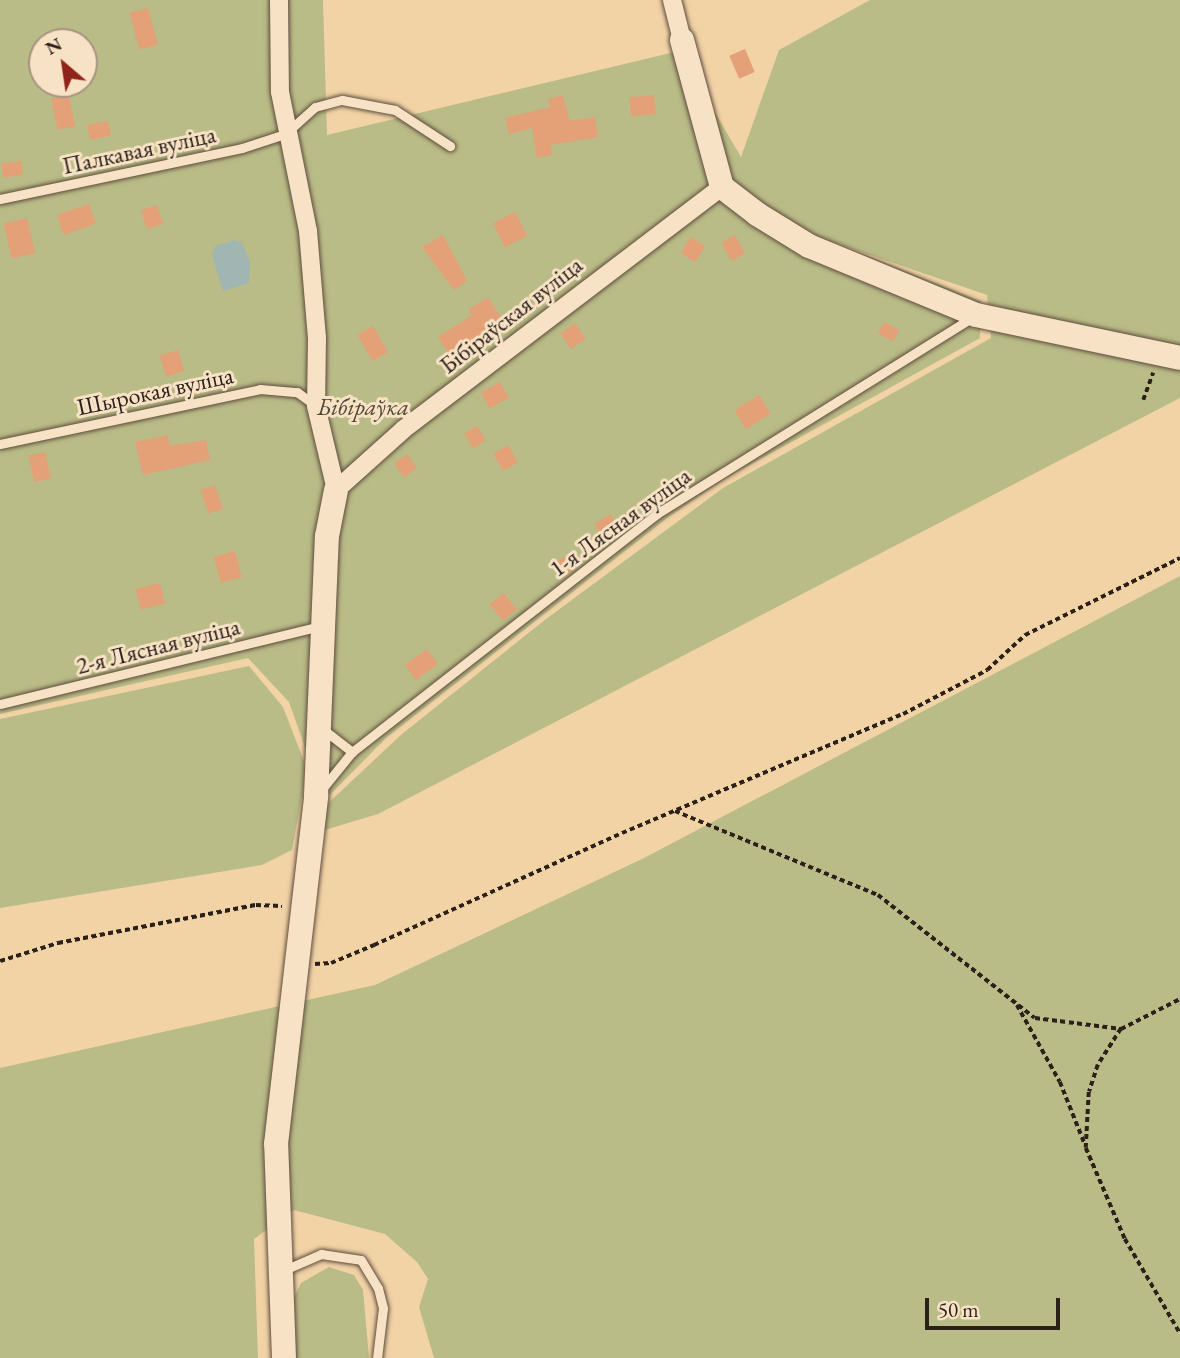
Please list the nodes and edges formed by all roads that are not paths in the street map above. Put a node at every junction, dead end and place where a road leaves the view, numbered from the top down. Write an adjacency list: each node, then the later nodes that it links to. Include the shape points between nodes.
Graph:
1 (279, 0): 4 (street)
2 (672, 0): 3 (street)
3 (682, 40): 6 (street)
4 (285, 134): 5 (lane, via 315,107 342,100 396,110); 7 (lane, Палкавая вуліца, via 242,148); 10 (street, via 307,230 317,338)
5 (450, 146)
6 (722, 187): 8 (street, via 809,246); 12 (street, Бібіраўская вуліца, via 404,429)
7 (0, 198)
8 (976, 315): 9 (street); 16 (lane, 1-я Лясная вуліца, via 658,513)
9 (1173, 356)
10 (316, 406): 11 (lane, Шырокая вуліца, via 297,392 260,389); 12 (street)
11 (0, 444)
12 (336, 490): 13 (street, via 327,536)
13 (326, 625): 14 (lane, 2-я Лясная вуліца); 15 (street)
14 (0, 704)
15 (318, 724): 16 (lane); 17 (street)
16 (352, 752): 17 (lane, 1-я Лясная вуліца)
17 (316, 796): 18 (street, via 276,1144)
18 (279, 1272): 19 (street); 20 (lane, via 321,1254 361,1260 378,1288 383,1308)
19 (284, 1358)
20 (377, 1358)

